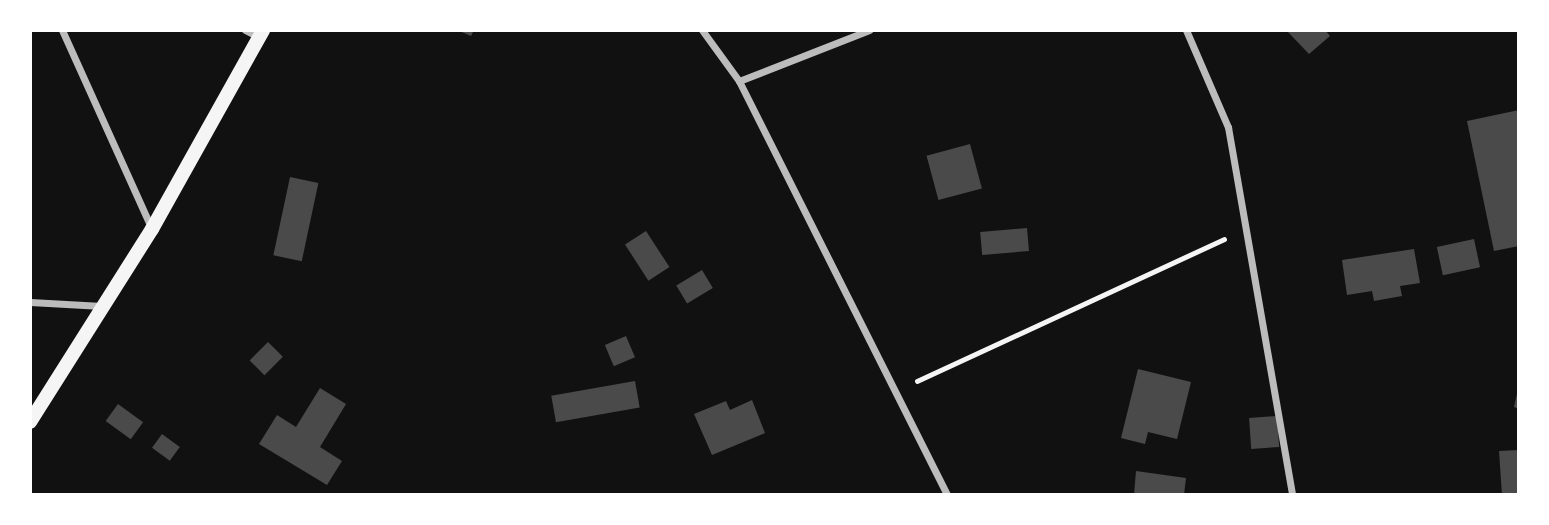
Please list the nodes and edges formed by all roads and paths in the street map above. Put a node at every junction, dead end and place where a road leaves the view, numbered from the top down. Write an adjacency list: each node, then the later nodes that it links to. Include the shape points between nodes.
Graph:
1 (62, 30): 9 (street)
2 (245, 30): 6 (street)
3 (702, 30): 7 (street)
4 (869, 30): 7 (street)
5 (1186, 30): 8 (street, via 1228,127)
6 (261, 34): 9 (main road)
7 (739, 81): 12 (street)
8 (1248, 227): 12 (path); 15 (street)
9 (152, 229): 11 (main road)
10 (30, 302): 11 (street)
11 (103, 306): 13 (main road)
12 (897, 390): 14 (street)
13 (30, 422)
14 (947, 495)
15 (1292, 495)

